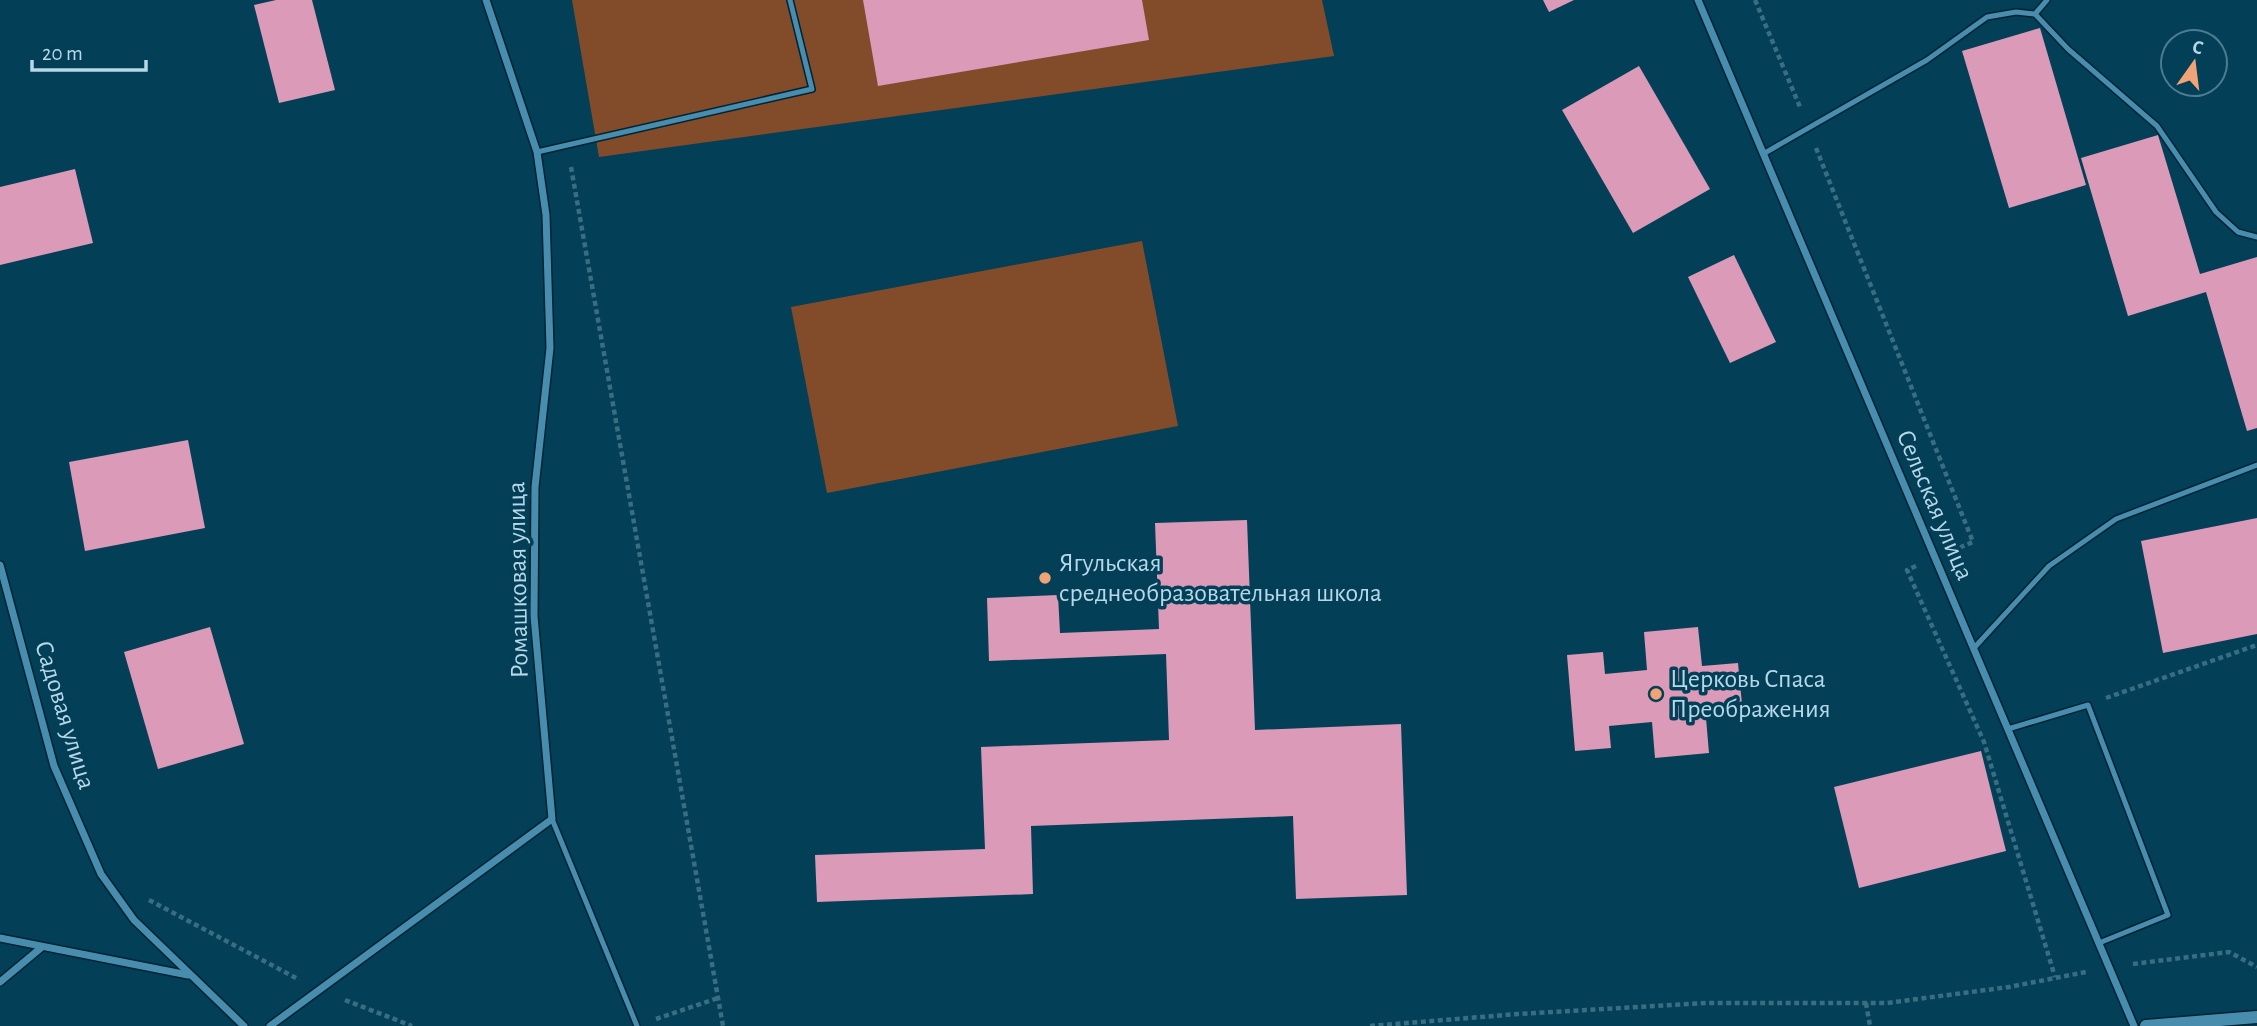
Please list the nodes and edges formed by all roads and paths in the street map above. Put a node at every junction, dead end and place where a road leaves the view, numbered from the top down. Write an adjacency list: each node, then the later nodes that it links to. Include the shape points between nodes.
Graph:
1 (486, 0): 7 (street, Ромашковая улица)
2 (790, 0): 6 (lane, via 812,89)
3 (1698, 0): 8 (street, Сельская улица)
4 (2047, 0): 5 (lane)
5 (2035, 14): 8 (lane, via 1987,16 1927,60); 9 (lane, via 2157,126 2216,212 2238,232)
6 (567, 146): 7 (lane); 26 (path)
7 (537, 152): 16 (street, Ромашковая улица, via 546,215 550,348 535,486 534,616)
8 (1763, 154): 13 (street, Сельская улица)
9 (2257, 237)
10 (2257, 465): 13 (lane, via 2116,519 2049,566)
11 (0, 565): 17 (street, Садовая улица, via 54,766)
12 (2257, 645): 14 (path)
13 (1974, 648): 15 (street, Сельская улица)
14 (2088, 705): 15 (lane); 19 (lane, via 2168,915)
15 (2008, 729): 19 (street, Сельская улица)
16 (552, 819): 25 (street); 29 (lane)
17 (101, 874): 23 (street, Садовая улица, via 134,920); 25 (path)
18 (0, 938): 20 (street)
19 (2099, 943): 21 (street, Сельская улица)
20 (43, 947): 23 (street); 24 (street)
21 (2110, 967): 22 (path, via 2229,952); 27 (path, via 2009,987); 36 (street, Сельская улица)
22 (2257, 967)
23 (188, 975): 30 (street, Садовая улица)
24 (0, 982)
25 (320, 991): 31 (street); 32 (path)
26 (718, 998): 29 (path); 33 (path)
27 (1866, 1003): 34 (path, via 1706,1003); 35 (path)
28 (2257, 1017): 37 (street)
29 (637, 1025)
30 (244, 1026)
31 (270, 1026)
32 (412, 1026)
33 (723, 1026)
34 (1370, 1026)
35 (1870, 1026)
36 (2134, 1026)
37 (2146, 1026)

